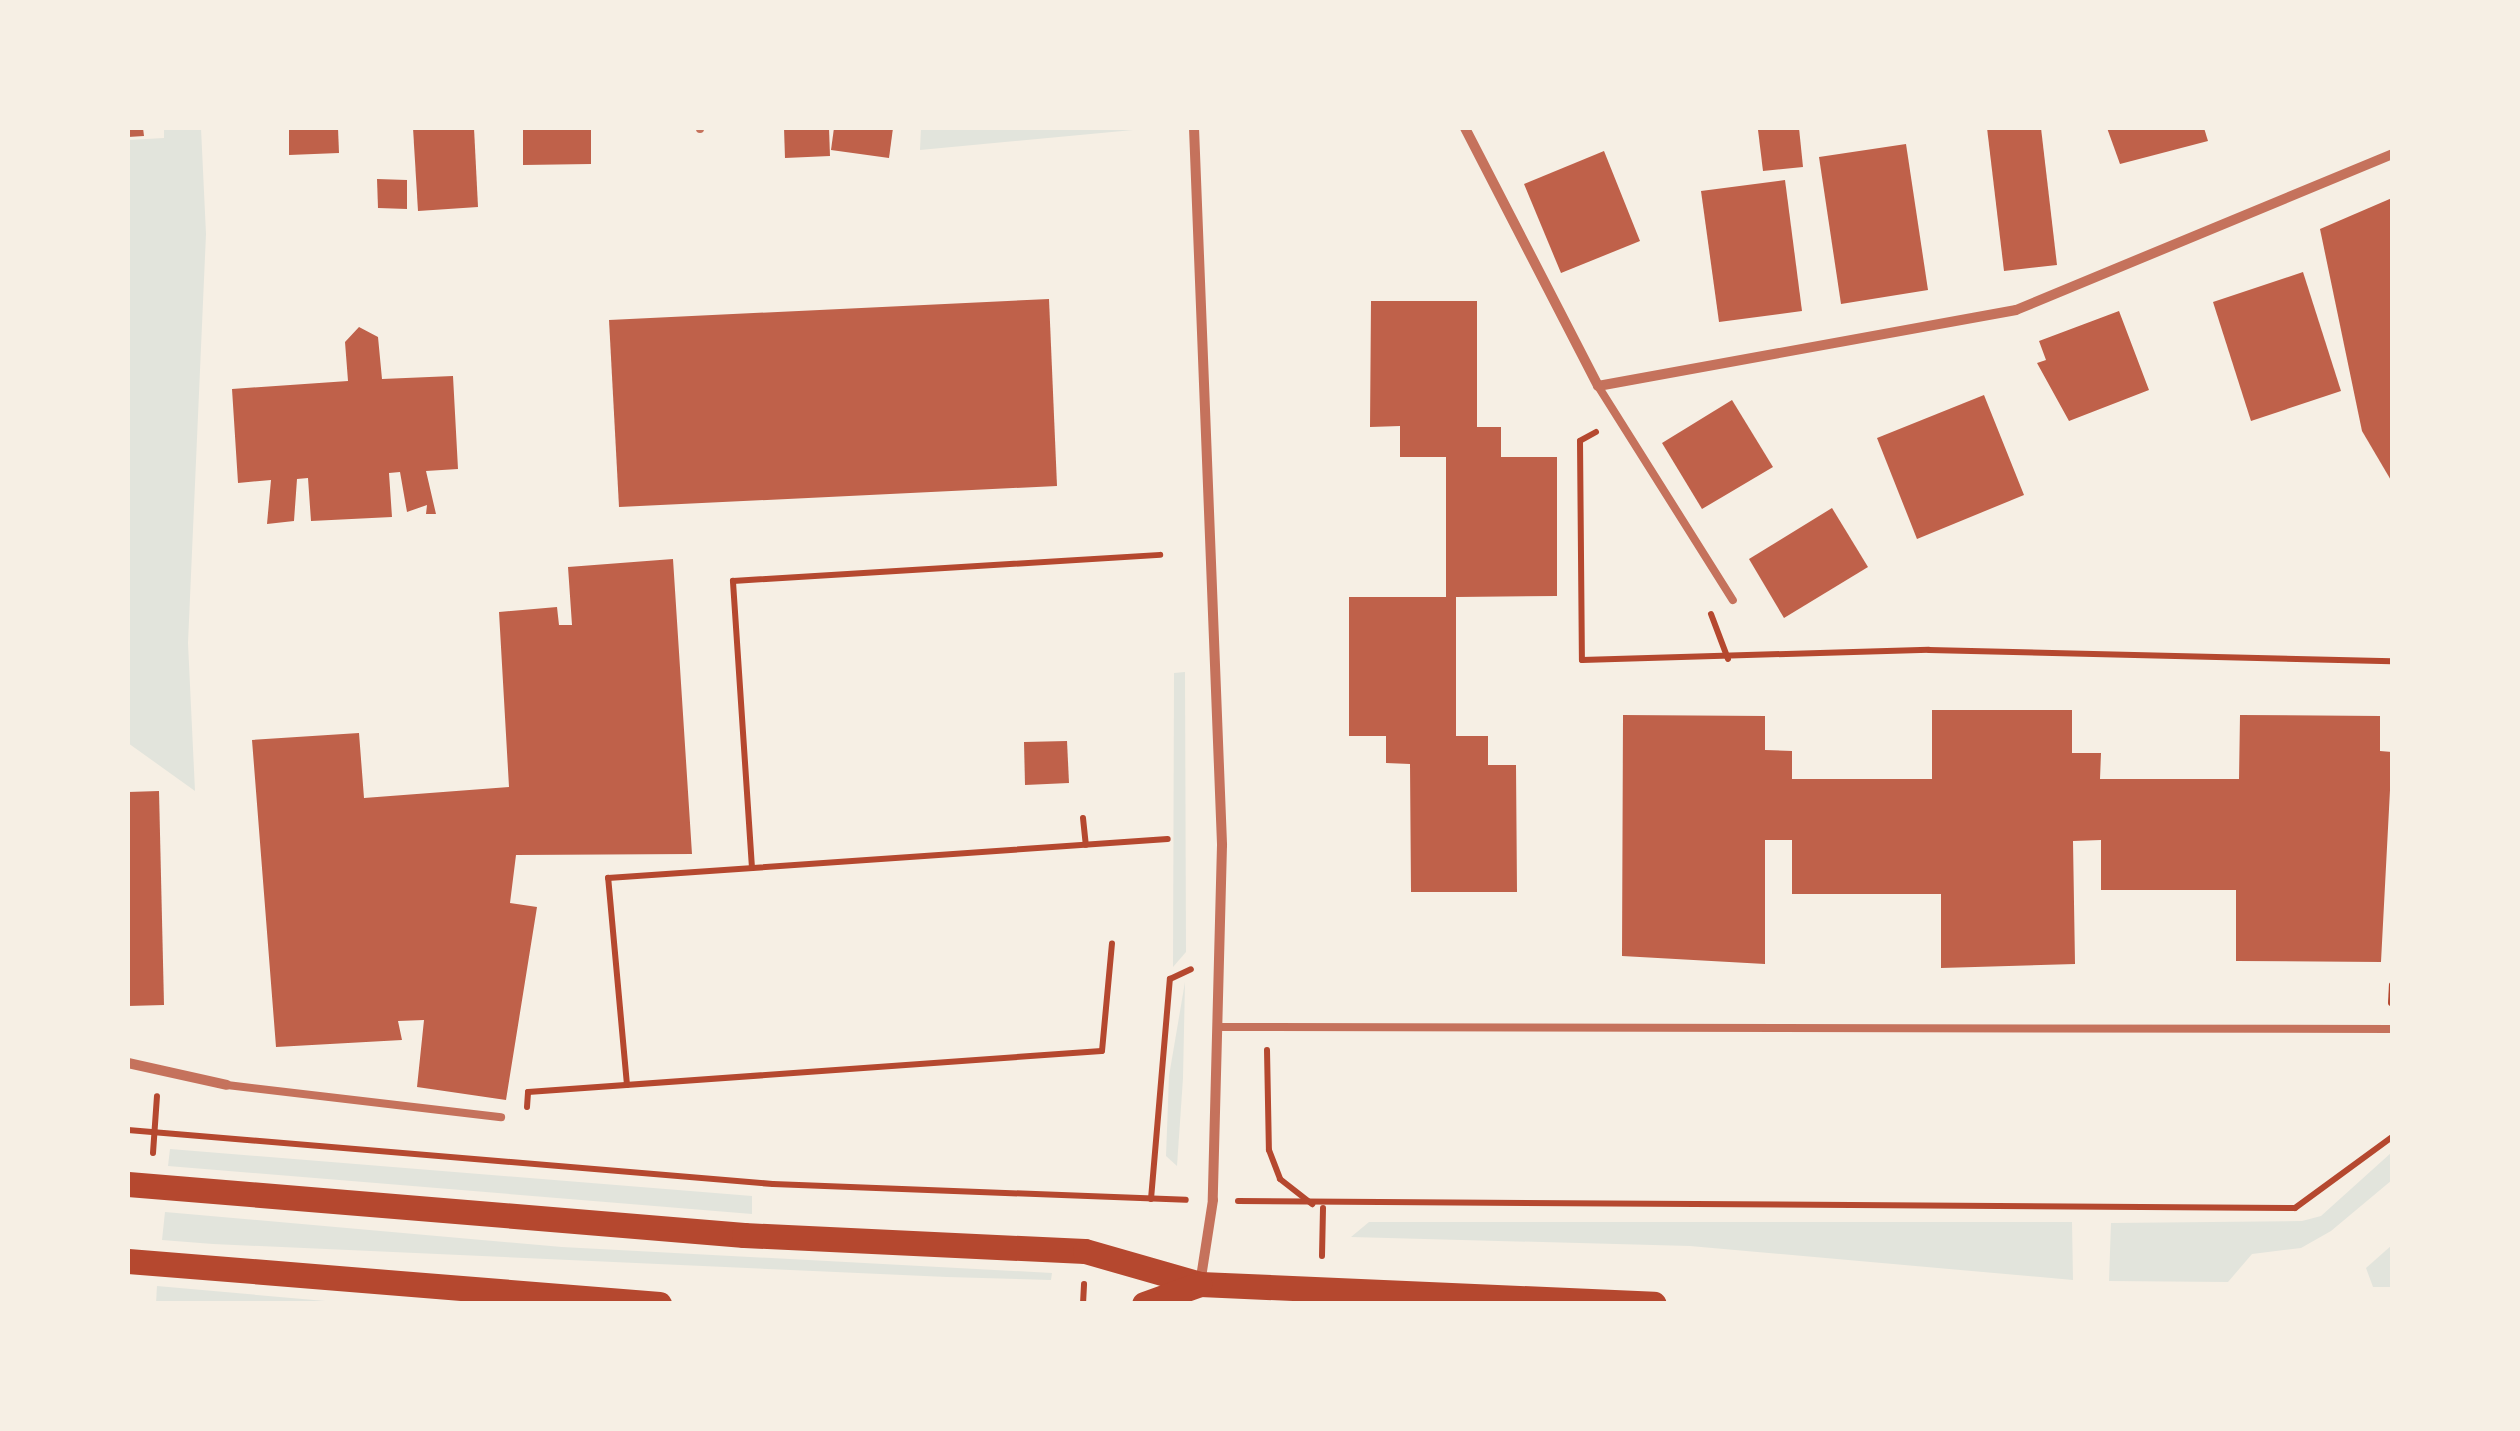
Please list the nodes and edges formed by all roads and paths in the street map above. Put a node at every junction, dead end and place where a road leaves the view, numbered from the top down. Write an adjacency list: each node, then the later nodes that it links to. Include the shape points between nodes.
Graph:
1 (1194, 128): 16 (street, via 1217,637)
2 (1465, 128): 4 (street)
3 (2392, 154): 4 (street, via 2016,310)
4 (1598, 386): 5 (lane)
5 (1619, 418): 7 (lane); 8 (path, via 1580,442 1582,660 1928,650)
6 (1160, 555): 12 (path, via 733,581)
7 (1733, 600)
8 (2392, 662)
9 (1083, 818): 11 (path)
10 (1168, 839): 11 (path)
11 (1086, 844): 12 (path)
12 (752, 868): 20 (path, via 608,878)
13 (1112, 942): 20 (path, via 1102,1051)
14 (1170, 980): 24 (path, via 1151,1199 773,1184)
15 (1264, 1026): 16 (lane); 17 (lane); 28 (path, via 1273,1164 1292,1193)
16 (1219, 1027): 30 (street)
17 (2392, 1029)
18 (128, 1063): 19 (street)
19 (227, 1085): 22 (lane)
20 (626, 1085): 22 (path, via 528,1092 525,1119)
21 (156, 1099): 24 (path)
22 (501, 1117)
23 (128, 1130): 24 (path)
24 (154, 1132)
25 (2392, 1136): 28 (path, via 2294,1208)
26 (128, 1184): 30 (main road, via 744,1236 1085,1251)
27 (1268, 1201): 28 (path)
28 (1323, 1208)
29 (128, 1261): 31 (main road)
30 (1200, 1284): 32 (main road); 33 (main road)
31 (659, 1304)
32 (1144, 1304)
33 (1654, 1304)

